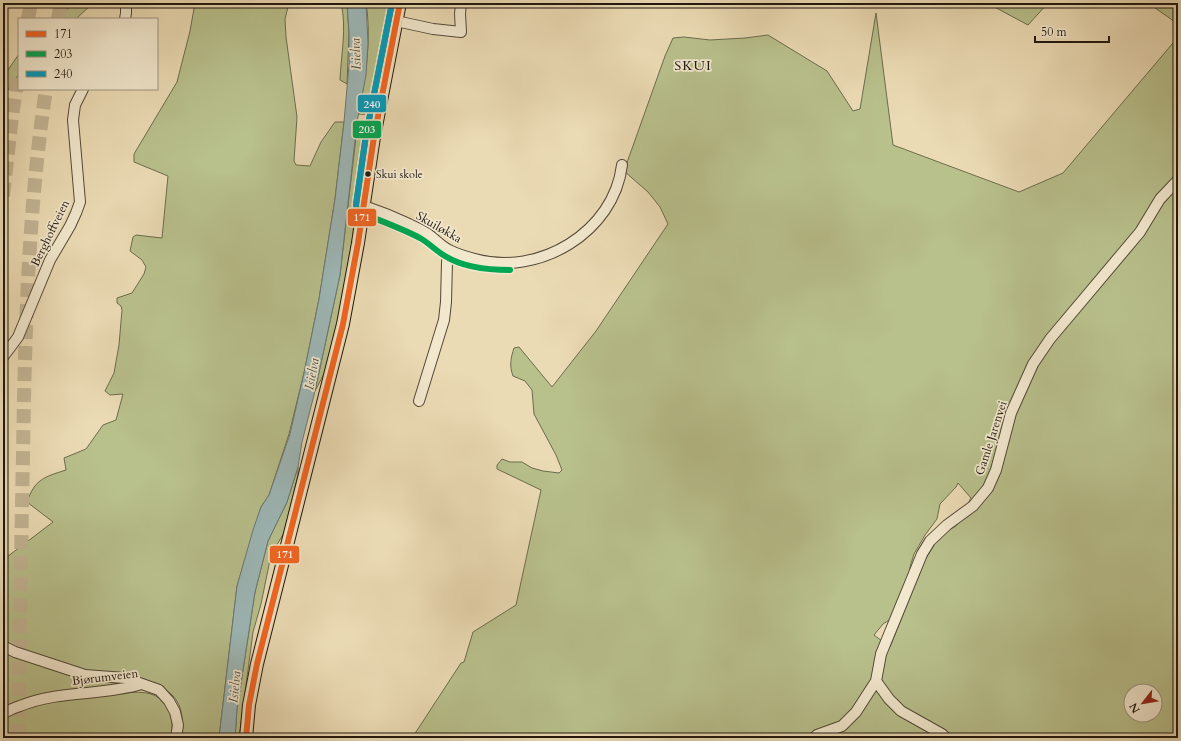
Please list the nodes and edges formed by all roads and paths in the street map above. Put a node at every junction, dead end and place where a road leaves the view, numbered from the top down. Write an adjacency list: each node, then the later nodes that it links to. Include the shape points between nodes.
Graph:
1 (126, 3): 4 (street)
2 (400, 3): 5 (main road)
3 (461, 3): 5 (street, via 461,32)
4 (125, 18)
5 (396, 21): 9 (main road)
6 (82, 90): 11 (street, Berghoffveien, via 75,105 73,120 80,202 50,260 18,336)
7 (622, 165): 10 (street, Skuiløkka, via 620,178 601,215 581,237 554,253 518,262 490,262)
8 (1178, 180): 14 (street, Gamle Jarenvei, via 1160,199 1140,232 1050,339 1033,364 1010,413 996,470 988,488 973,506 930,541 922,554 881,654)
9 (364, 206): 10 (street, Skuiløkka, via 427,233); 18 (main road, via 343,324 257,664)
10 (449, 250): 12 (street, via 446,262 444,320)
11 (3, 357)
12 (419, 401)
13 (3, 646): 15 (street, via 85,674 125,678)
14 (876, 681): 19 (street, Gamle Jarenvei, via 856,712 842,726); 20 (street, via 901,712)
15 (142, 684): 16 (street, Bjørumveien, via 126,689 33,700); 17 (street, Bjørumveien, via 160,690 169,701 178,725)
16 (3, 714)
17 (176, 738)
18 (246, 738)
19 (814, 738)
20 (946, 738)

